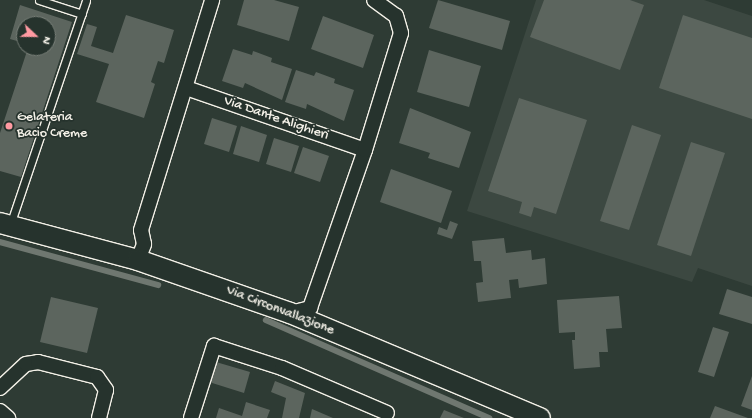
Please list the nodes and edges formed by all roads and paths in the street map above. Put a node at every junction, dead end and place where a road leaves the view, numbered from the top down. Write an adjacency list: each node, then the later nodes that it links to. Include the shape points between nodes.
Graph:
1 (39, 0): 5 (lane)
2 (86, 0): 5 (lane, Via Circonvallazione)
3 (212, 0): 6 (street)
4 (374, 0): 7 (street, via 396,16 401,33)
5 (82, 14): 8 (lane, Via Circonvallazione)
6 (186, 88): 7 (street, Via Dante Alighieri); 9 (street, via 141,230 144,244)
7 (365, 150): 10 (street, via 310,308)
8 (6, 225): 9 (street, Via Circonvallazione)
9 (138, 260): 10 (street, Via Circonvallazione)
10 (290, 313): 17 (street, Via Circonvallazione)
11 (0, 388): 15 (street, via 26,364 38,362 97,377 106,390)
12 (0, 412): 14 (street)
13 (387, 413): 16 (street, via 282,368 214,346)
14 (8, 418)
15 (100, 418)
16 (191, 418)
17 (540, 418)

